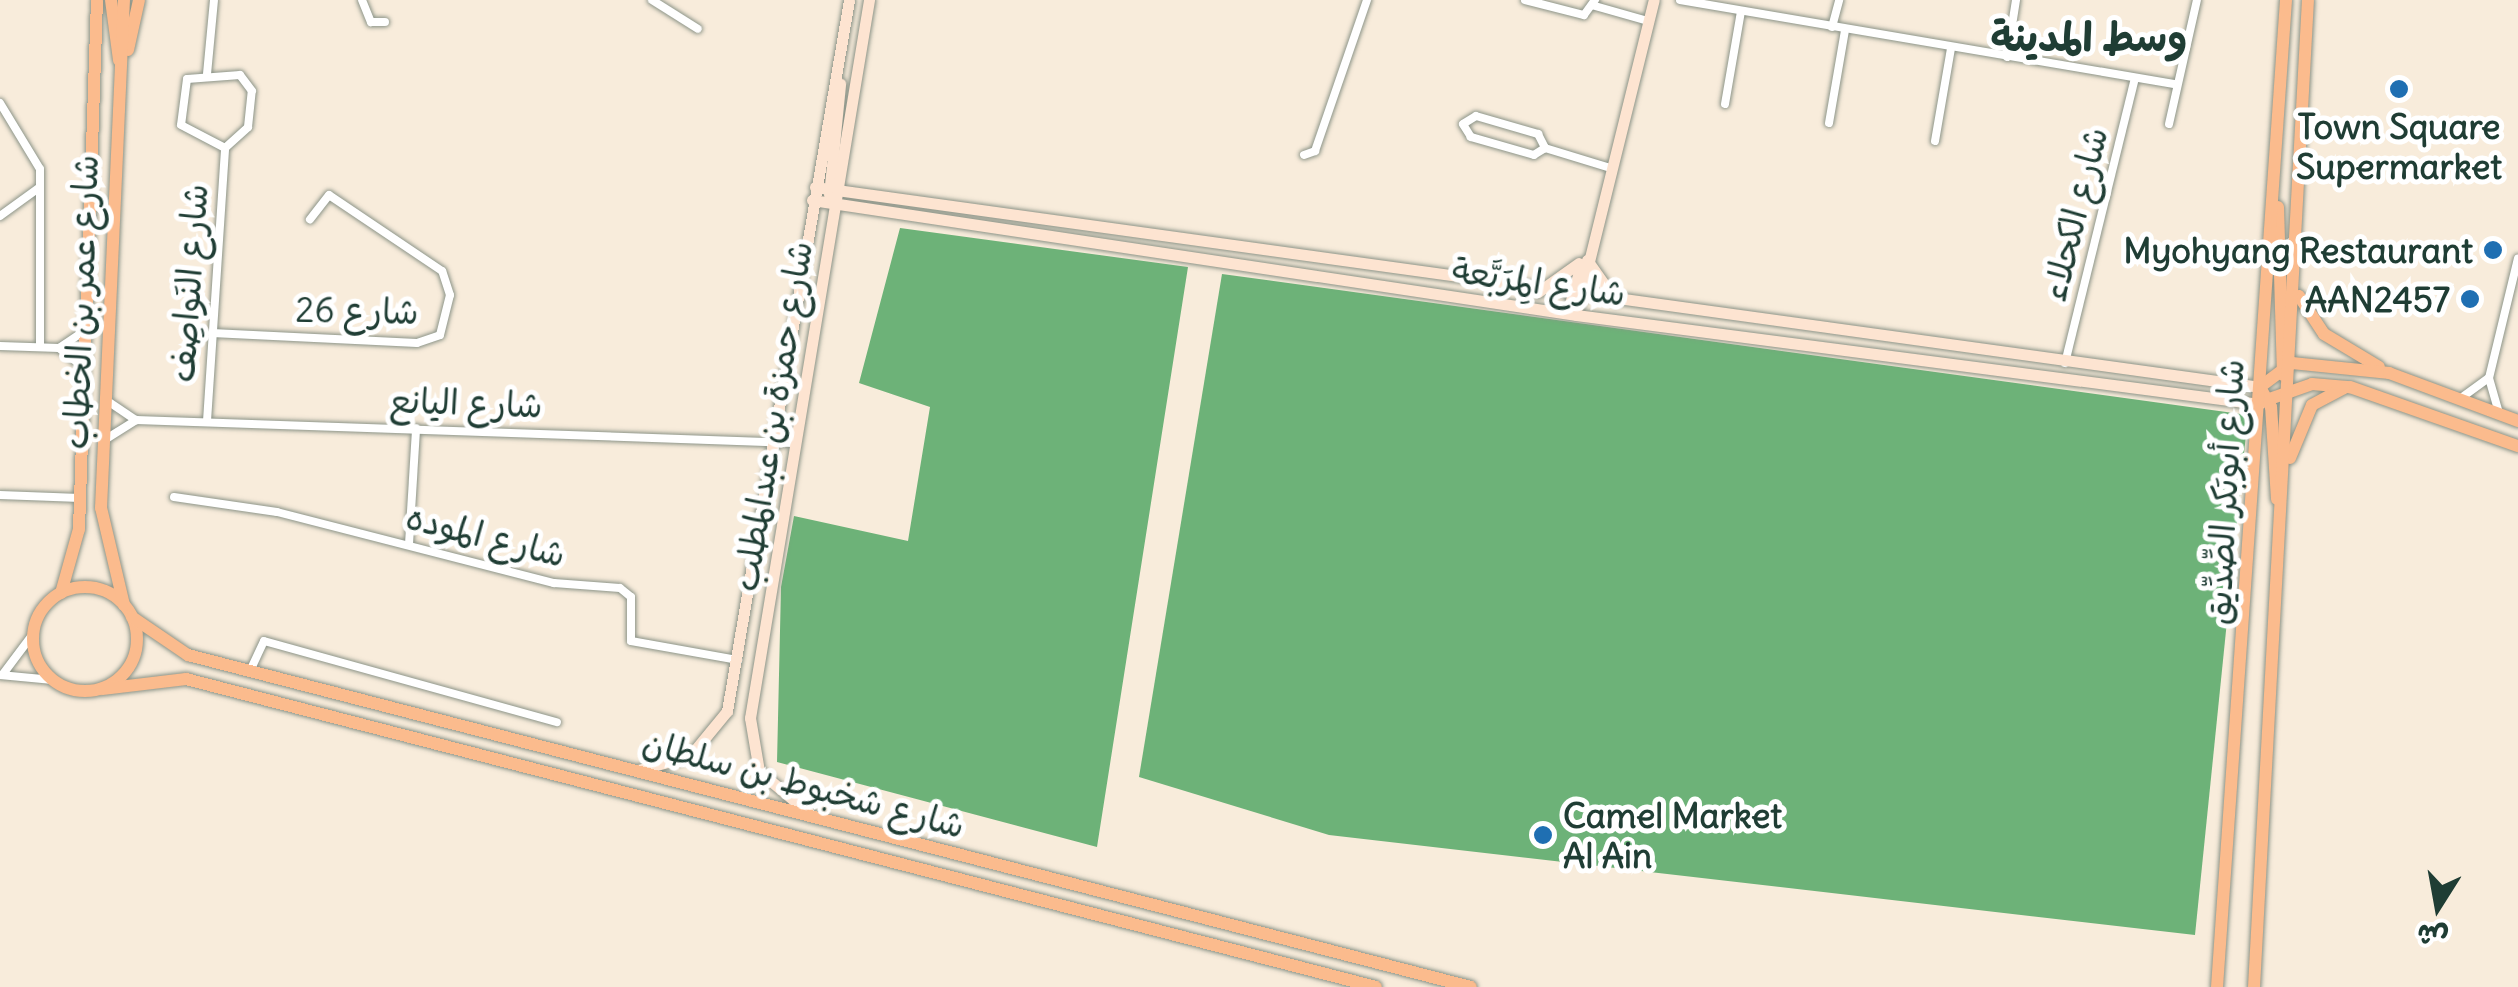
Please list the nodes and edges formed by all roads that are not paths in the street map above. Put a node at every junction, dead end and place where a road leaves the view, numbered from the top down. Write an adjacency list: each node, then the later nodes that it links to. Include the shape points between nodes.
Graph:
1 (96, 0): 54 (main road, شارع عمر بن الخطاب)
2 (111, 0): 28 (main road)
3 (124, 0): 28 (main road, شارع عمر بن الخطاب)
4 (139, 0): 28 (main road)
5 (214, 0): 29 (street)
6 (362, 0): 22 (street, via 370,22)
7 (652, 0): 23 (street)
8 (849, 0): 42 (street)
9 (869, 0): 42 (street, شارع حمزة بن عبدالمطلب)
10 (1367, 0): 39 (street, via 1315,151)
11 (1525, 0): 19 (street, via 1584,14)
12 (1654, 0): 21 (street)
13 (1680, 0): 20 (street)
14 (1839, 0): 24 (street)
15 (2016, 0): 27 (street)
16 (2197, 0): 31 (street)
17 (2286, 0): 43 (main road, شارع أبوبَكر الصِّدِّيق)
18 (2308, 0): 49 (main road, شارع أبوبَكر الصِّدِّيق)
19 (1595, 3): 21 (street)
20 (1741, 12): 24 (street); 33 (street)
21 (1648, 21): 40 (street)
22 (385, 22)
23 (698, 28)
24 (1832, 28): 25 (street)
25 (1845, 30): 26 (street); 34 (street)
26 (1952, 48): 27 (street); 36 (street)
27 (2006, 57): 30 (street)
28 (122, 67): 68 (main road, شارع عمر بن الخطاب)
29 (207, 74): 37 (street, شارع النَواصِف, via 183,84 180,118); 37 (street, شارع النَواصِف, via 240,75 252,91 248,127)
30 (2135, 78): 31 (street); 59 (street, شارع الكحلاء)
31 (2174, 84): 35 (street)
32 (0, 102): 41 (street, via 38,159)
33 (1726, 104)
34 (1829, 123)
35 (2169, 124)
36 (1936, 141)
37 (225, 148): 55 (street, شارع النَواصِف)
38 (1545, 148): 38 (street, via 1540,135 1507,125 1476,116 1463,124 1486,142 1534,155); 40 (street)
39 (1304, 155)
40 (1608, 167): 47 (street)
41 (40, 187): 45 (street); 57 (street)
42 (823, 192): 44 (street, شارع حمزة بن عبدالمطلب); 44 (street, شارع المِرَبَّعة); 50 (street, شارع المِرَبَّعة); 75 (street, شارع حمزة بن عبدالمطلب)
43 (2274, 200): 60 (main road); 66 (main road, شارع أبوبَكر الصِّدِّيق)
44 (835, 205): 53 (street, شارع المِرَبَّعة); 76 (street, شارع حمزة بن عبدالمطلب)
45 (0, 216)
46 (310, 219): 55 (street, شارع 26, via 329,195 442,271 450,296 440,334 417,343)
47 (1585, 256): 50 (street); 51 (street); 52 (street)
48 (2518, 258): 63 (street)
49 (2296, 287): 60 (main road, شارع أبوبَكر الصِّدِّيق); 62 (main road, via 2314,326)
50 (1538, 292): 51 (street, شارع المِرَبَّعة)
51 (1576, 298): 52 (street, شارع المِرَبَّعة); 53 (street)
52 (1620, 304): 59 (street, شارع المِرَبَّعة)
53 (1572, 315): 66 (street, شارع المِرَبَّعة)
54 (85, 330): 58 (street); 61 (main road, شارع عمر بن الخطاب)
55 (212, 333): 71 (street, شارع النَواصِف)
56 (0, 346): 57 (street)
57 (40, 347): 58 (street)
58 (59, 348): 61 (street)
59 (2065, 363): 66 (street, شارع المِرَبَّعة)
60 (2285, 366): 62 (main road); 65 (main road, شارع أبوبَكر الصِّدِّيق); 66 (main road)
61 (84, 368): 81 (main road, شارع عمر بن الخطاب)
62 (2389, 374): 67 (main road)
63 (2489, 378): 67 (street); 69 (street)
64 (2350, 387): 65 (main road); 77 (main road); 78 (main road, via 2312,404)
65 (2290, 388): 66 (main road); 78 (main road, شارع أبوبَكر الصِّدِّيق)
66 (2262, 396): 82 (main road); 97 (main road, شارع أبوبَكر الصِّدِّيق)
67 (2459, 398): 69 (main road)
68 (106, 400): 70 (street); 74 (main road, شارع عمر بن الخطاب)
69 (2499, 413): 72 (main road)
70 (136, 420): 71 (street, شارع اليانع); 74 (street)
71 (206, 421): 73 (street, شارع اليانع)
72 (2518, 421)
73 (416, 428): 75 (street, شارع اليانع); 83 (street)
74 (104, 442): 85 (main road, شارع عمر بن الخطاب, via 103,527)
75 (775, 442): 76 (street, شارع اليانع); 87 (street, شارع حمزة بن عبدالمطلب)
76 (794, 443): 94 (street, شارع حمزة بن عبدالمطلب, via 749,736 770,785)
77 (2518, 446)
78 (2281, 484): 82 (main road, شارع أبوبَكر الصِّدِّيق)
79 (0, 494): 81 (street)
80 (174, 497): 83 (street, شارع الموده)
81 (80, 498): 84 (main road, شارع عمر بن الخطاب)
82 (2279, 505): 98 (main road, شارع أبوبَكر الصِّدِّيق)
83 (409, 544): 87 (street, شارع الموده, via 554,584 625,590 631,641)
84 (62, 593): 85 (main road, via 94,588); 86 (main road)
85 (128, 610): 88 (main road, شارع شخبوط بن سلطان, via 168,646); 91 (main road, via 130,667)
86 (33, 634): 89 (street); 90 (main road)
87 (738, 660): 93 (street, شارع حمزة بن عبدالمطلب, via 728,711 705,745 677,764)
88 (250, 671): 92 (street, via 264,642); 93 (main road, شارع شخبوط بن سلطان)
89 (1, 674): 90 (street)
90 (53, 680): 91 (main road)
91 (102, 689): 95 (main road, شارع شخبوط بن سلطان, via 186,679)
92 (557, 722)
93 (637, 770): 94 (main road, شارع شخبوط بن سلطان)
94 (812, 816): 96 (main road, شارع شخبوط بن سلطان)
95 (1376, 987)
96 (1471, 987)
97 (2217, 987)
98 (2254, 987)

